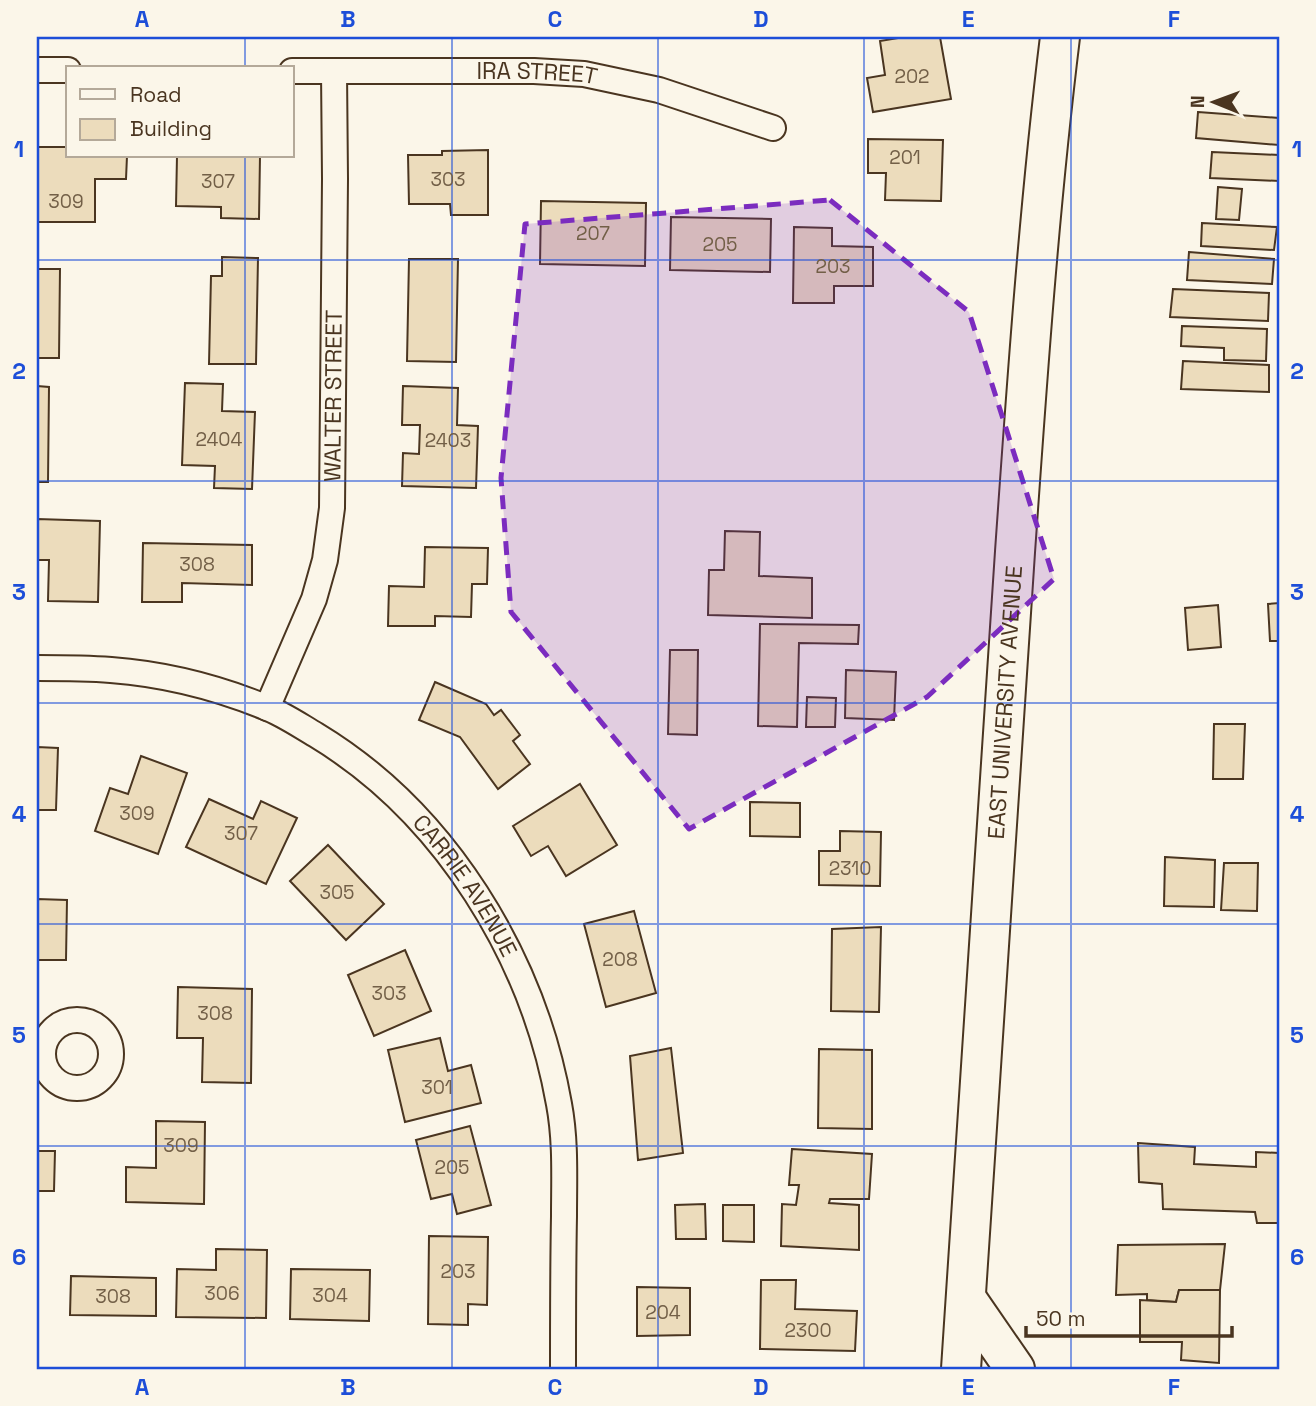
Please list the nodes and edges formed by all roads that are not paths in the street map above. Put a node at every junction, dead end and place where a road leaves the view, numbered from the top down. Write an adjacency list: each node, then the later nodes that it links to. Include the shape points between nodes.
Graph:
1 (1059, 37): 9 (main road, EAST UNIVERSITY AVENUE, via 1026,384)
2 (37, 70): 3 (street)
3 (66, 70)
4 (294, 71): 5 (street, IRA STREET)
5 (334, 71): 6 (street, IRA STREET, via 584,74 659,90); 8 (street, WALTER STREET, via 332,508 314,599)
6 (773, 128)
7 (37, 668): 8 (street, CARRIE AVENUE, via 155,675 215,689)
8 (267, 708): 10 (street, CARRIE AVENUE, via 339,749 387,786 429,832 468,881 503,939 531,999 560,1107)
9 (966, 1298): 11 (main road, EAST UNIVERSITY AVENUE); 12 (main road)
10 (563, 1369)
11 (961, 1369)
12 (1015, 1369)

